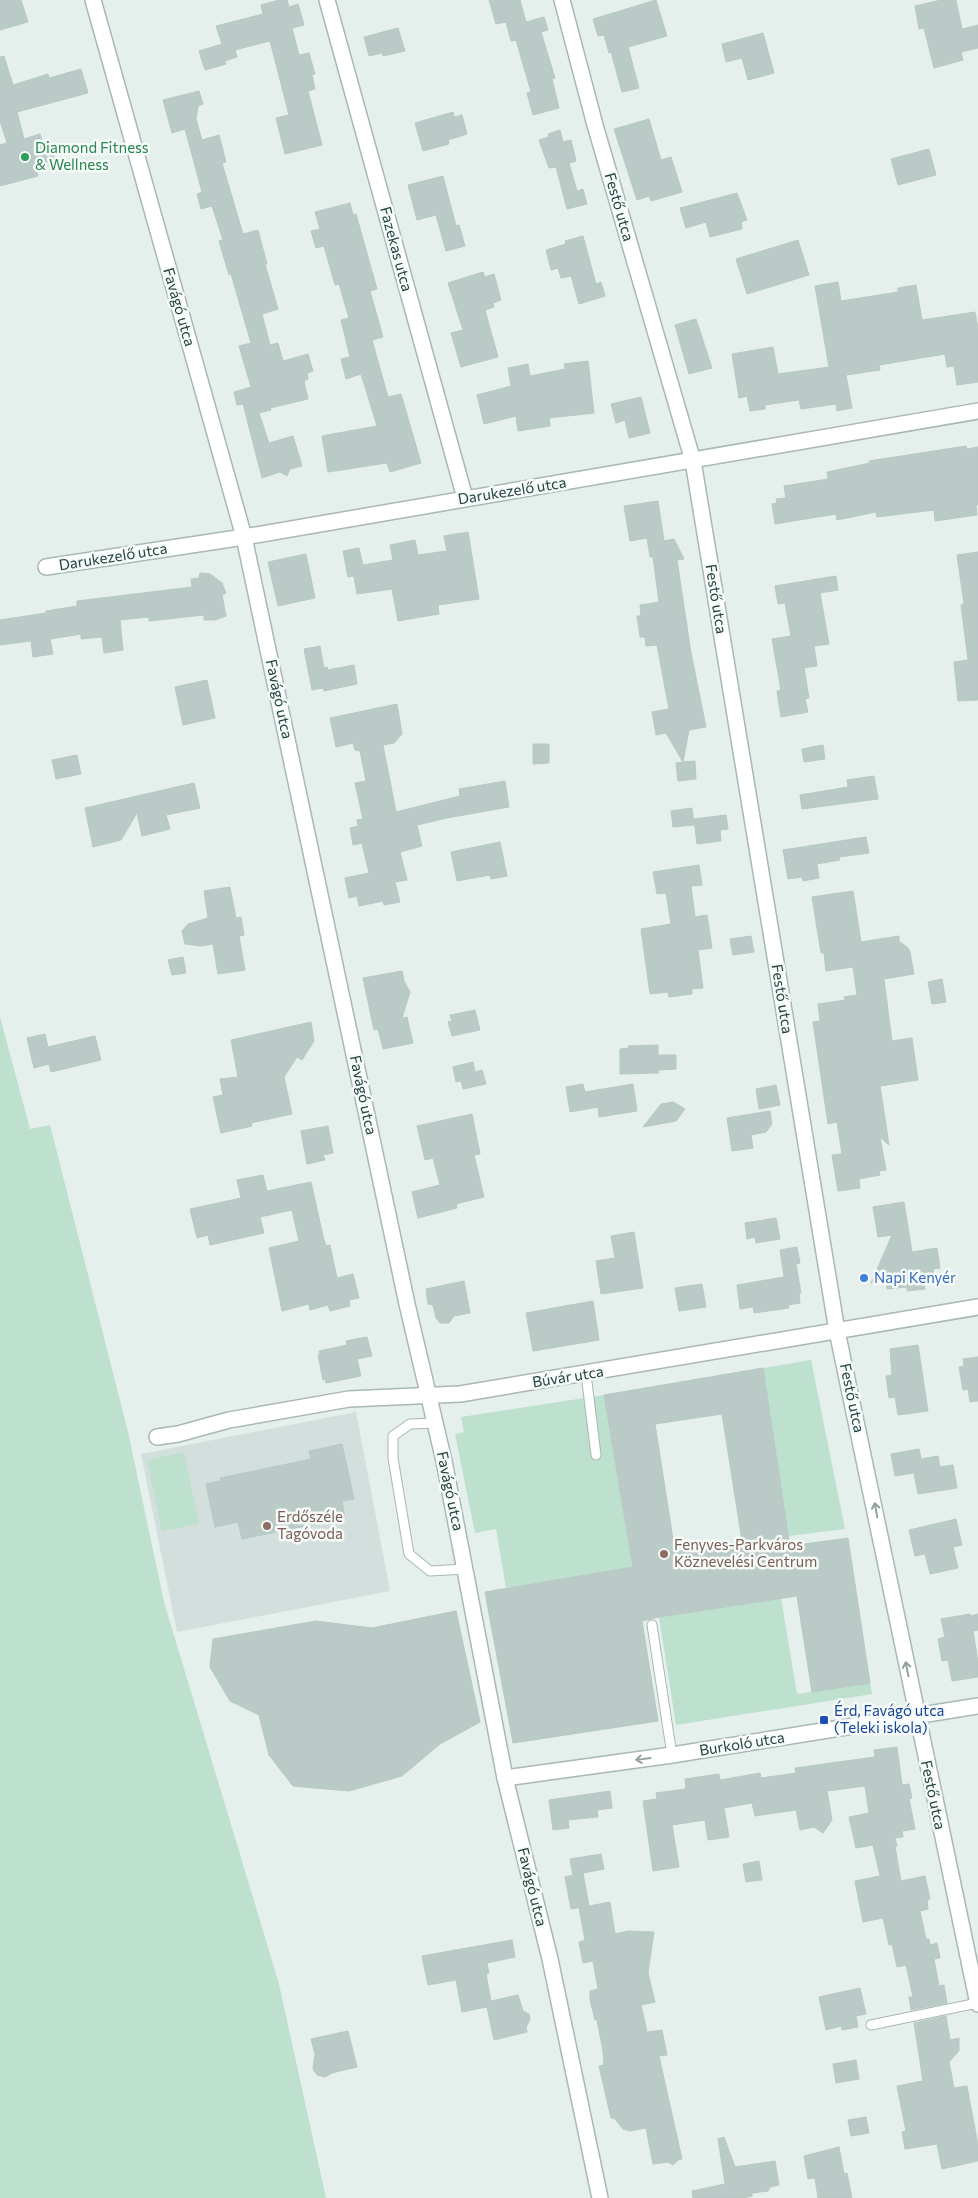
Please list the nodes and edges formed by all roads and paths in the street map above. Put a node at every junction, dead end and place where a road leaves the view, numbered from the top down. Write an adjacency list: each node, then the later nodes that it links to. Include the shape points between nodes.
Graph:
1 (93, 0): 7 (street, Favágó utca)
2 (327, 0): 6 (street, Fazekas utca)
3 (562, 0): 5 (street, Festő utca)
4 (978, 412): 5 (street, Darukezelő utca)
5 (694, 461): 6 (street, Darukezelő utca); 10 (street, Festő utca)
6 (465, 498): 7 (street, Darukezelő utca)
7 (244, 537): 8 (street, Darukezelő utca); 12 (street, Favágó utca)
8 (46, 567)
9 (978, 1307): 10 (street, Búvár utca)
10 (838, 1331): 11 (street, Búvár utca); 19 (street, Festő utca, one-way to 10)
11 (586, 1374): 12 (street, Búvár utca, via 460,1394); 15 (lane)
12 (428, 1395): 13 (street, Favágó utca); 14 (street, Búvár utca, via 349,1399 229,1420)
13 (435, 1423): 16 (street, Favágó utca); 16 (lane, via 410,1424 393,1436 393,1458 409,1554 430,1571)
14 (158, 1437)
15 (596, 1454)
16 (466, 1568): 21 (street, Favágó utca)
17 (652, 1625): 20 (lane)
18 (978, 1706): 19 (street, Burkoló utca)
19 (916, 1717): 20 (street, Burkoló utca); 22 (street, Festő utca)
20 (672, 1755): 21 (street, Burkoló utca, one-way to 21)
21 (505, 1778): 24 (street, Favágó utca, via 550,1959)
22 (978, 2004): 23 (lane)
23 (871, 2025)
24 (600, 2198)

